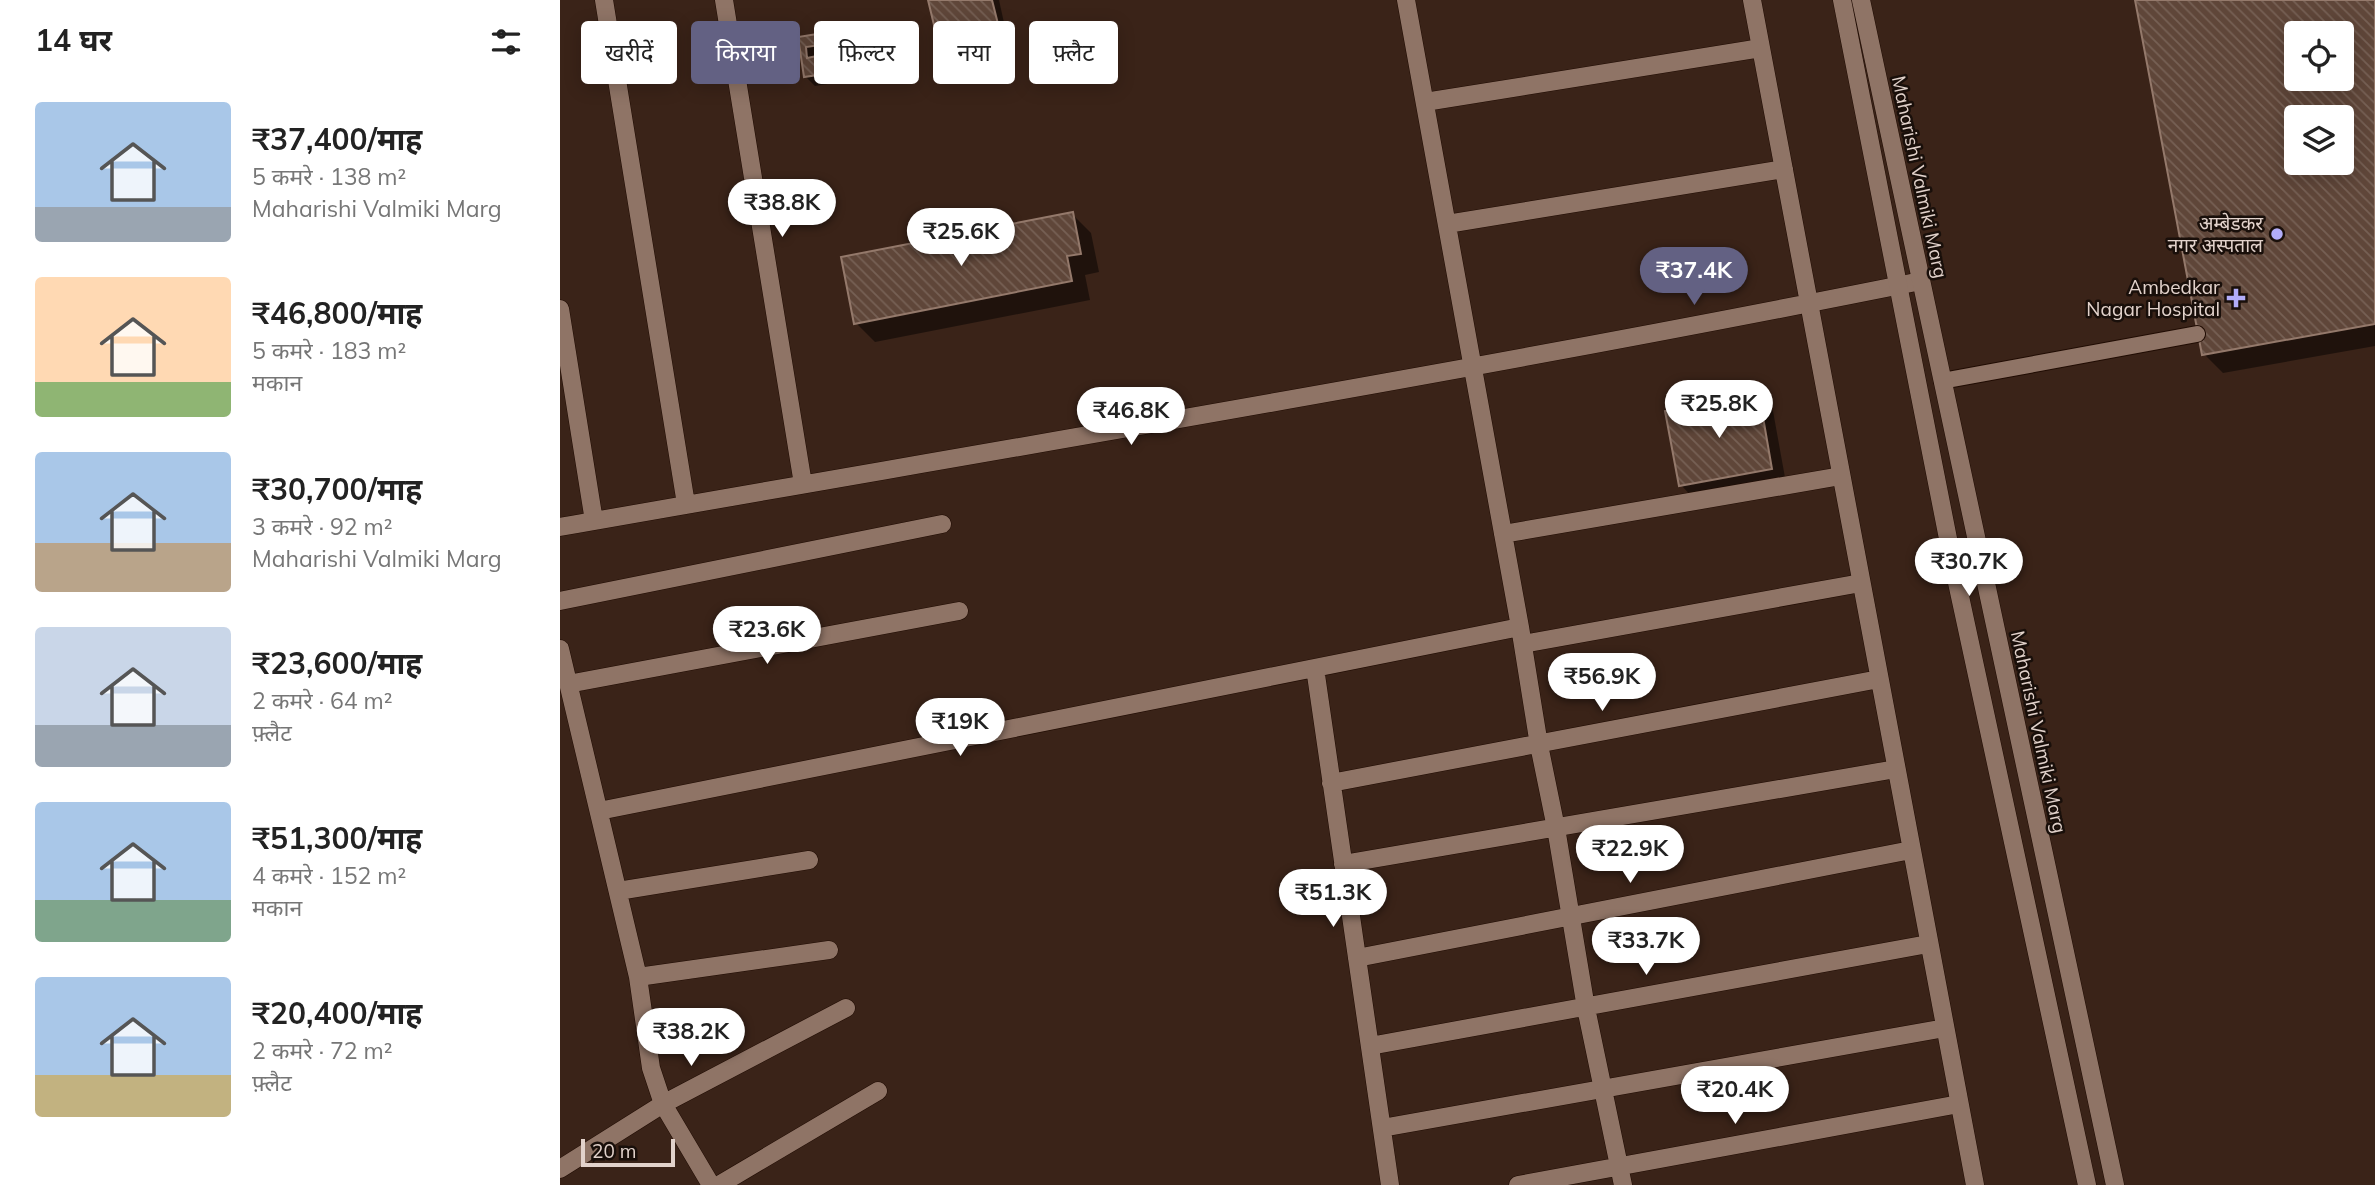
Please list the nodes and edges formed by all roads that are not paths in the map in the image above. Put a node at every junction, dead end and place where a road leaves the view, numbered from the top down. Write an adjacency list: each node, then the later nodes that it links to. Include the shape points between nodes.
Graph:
1 (604, 0): 20 (street)
2 (724, 0): 19 (street)
3 (1406, 0): 8 (street)
4 (1752, 0): 7 (street)
5 (1842, 0): 12 (street)
6 (1861, 0): 11 (street, Maharishi Valmiki Marg)
7 (1761, 48): 8 (street); 9 (street)
8 (1425, 102): 10 (street)
9 (1784, 169): 10 (street); 13 (street)
10 (1447, 224): 16 (street)
11 (1921, 281): 12 (street); 17 (street, Maharishi Valmiki Marg)
12 (1898, 286): 13 (street); 64 (street)
13 (1808, 305): 16 (street); 18 (street)
14 (560, 309): 21 (street)
15 (2197, 334): 17 (lane)
16 (1473, 368): 19 (street); 24 (street)
17 (1942, 381): 65 (street, Maharishi Valmiki Marg)
18 (1841, 476): 24 (street); 25 (street)
19 (803, 484): 20 (street)
20 (686, 504): 21 (street)
21 (594, 521): 23 (street)
22 (942, 524): 26 (street)
23 (560, 527)
24 (1503, 534): 28 (street)
25 (1861, 583): 28 (street); 31 (street)
26 (560, 601)
27 (959, 611): 32 (street)
28 (1522, 636): 30 (street); 33 (street)
29 (560, 649): 32 (street)
30 (1315, 668): 35 (street); 36 (street)
31 (1879, 679): 33 (street); 34 (street)
32 (568, 684): 36 (street)
33 (1539, 745): 35 (street); 37 (street)
34 (1896, 769): 37 (street); 38 (street)
35 (1331, 783): 40 (street)
36 (598, 811): 41 (street)
37 (1556, 828): 40 (street); 42 (street)
38 (1911, 850): 42 (street); 43 (street)
39 (809, 860): 41 (street)
40 (1343, 864): 45 (street)
41 (618, 891): 46 (street)
42 (1571, 916): 45 (street); 48 (street)
43 (1928, 944): 48 (street); 49 (street)
44 (829, 950): 46 (street)
45 (1357, 958): 50 (street)
46 (638, 977): 53 (street, via 651,1068)
47 (846, 1007): 53 (street)
48 (1586, 1008): 50 (street); 51 (street)
49 (1945, 1028): 51 (street); 54 (street)
50 (1370, 1046): 55 (street)
51 (1603, 1089): 55 (street); 56 (street)
52 (878, 1091): 59 (street)
53 (663, 1104): 57 (street); 58 (street)
54 (1959, 1104): 56 (street); 63 (street)
55 (1382, 1129): 60 (street)
56 (1619, 1166): 61 (street); 62 (street)
57 (560, 1169)
58 (711, 1185)
59 (719, 1185)
60 (1390, 1185)
61 (1518, 1185)
62 (1623, 1185)
63 (1975, 1185)
64 (2087, 1185)
65 (2115, 1185)

